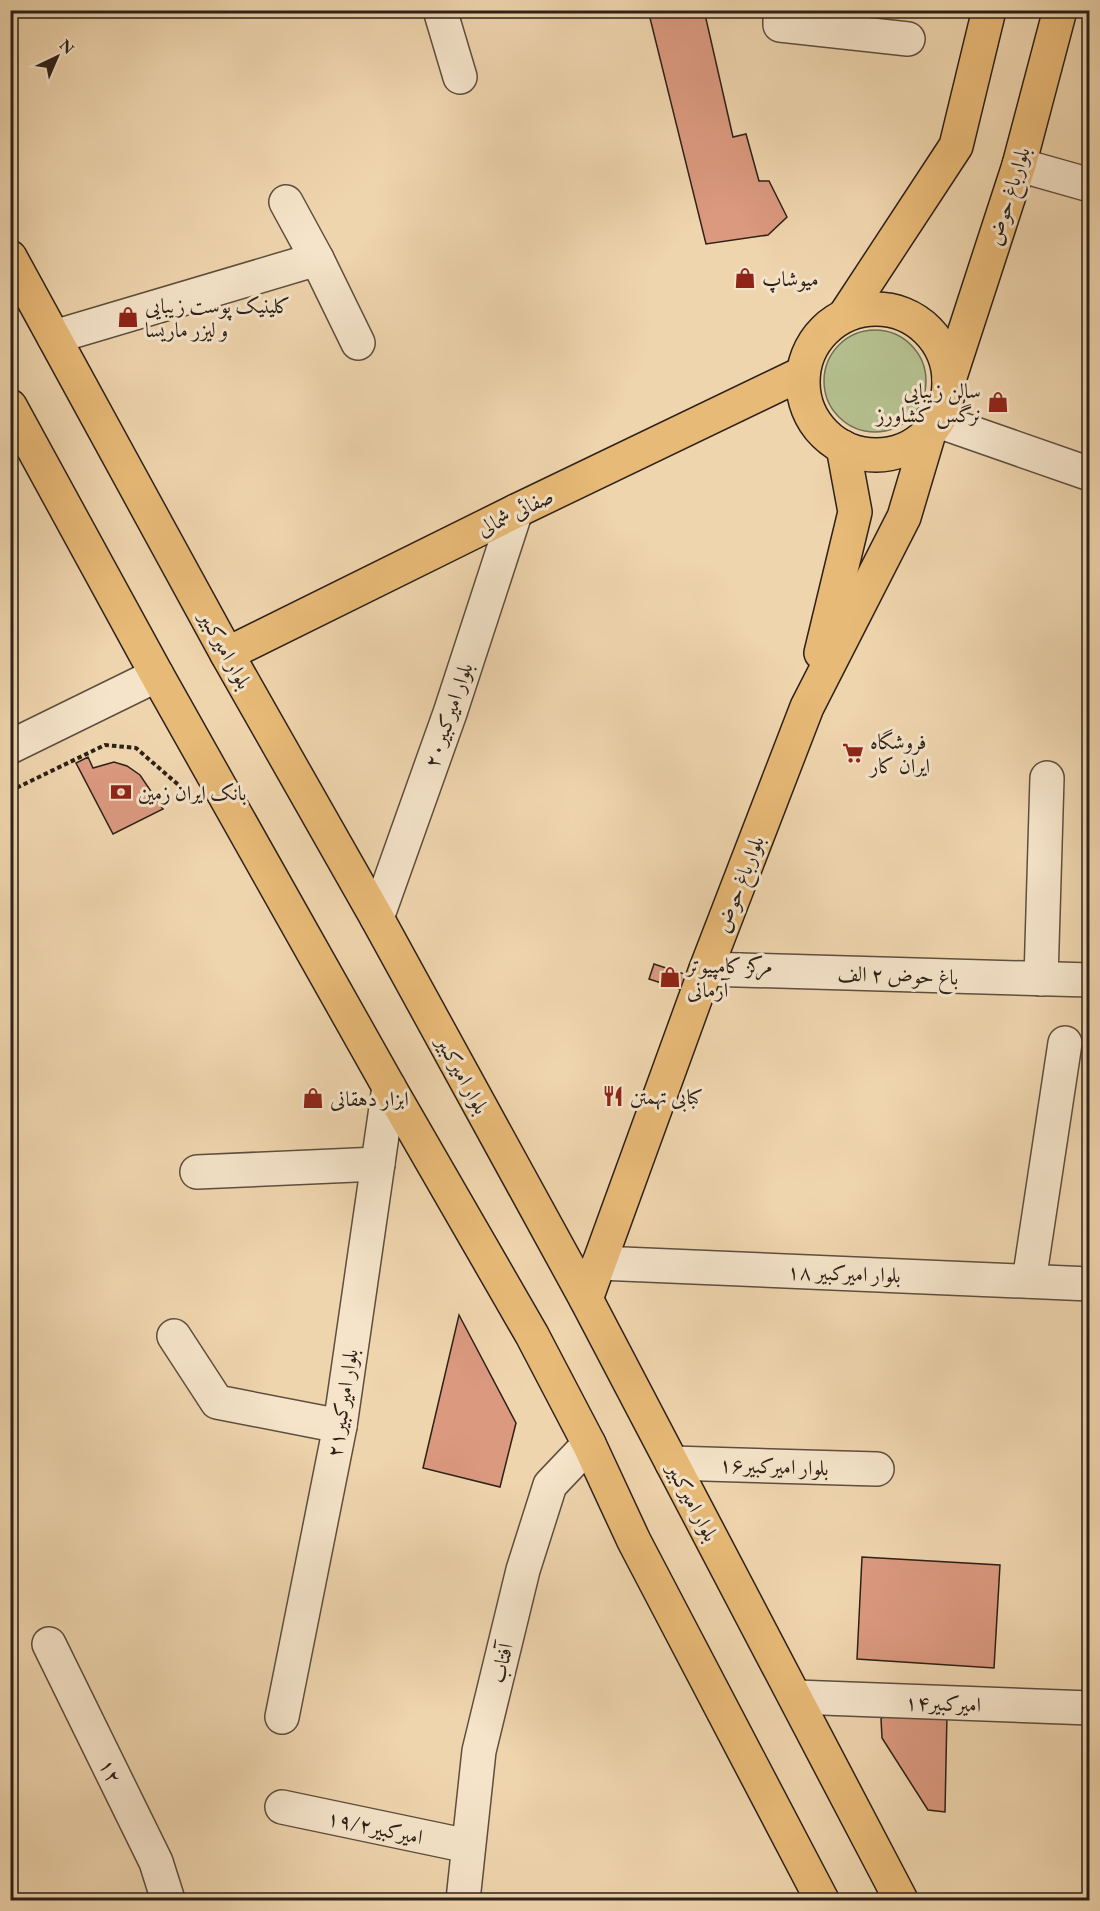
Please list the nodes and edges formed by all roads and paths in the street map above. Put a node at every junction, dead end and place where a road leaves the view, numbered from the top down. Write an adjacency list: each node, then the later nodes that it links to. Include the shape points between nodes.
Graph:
1 (440, 10): 6 (street)
2 (780, 10): 5 (street, via 780,25)
3 (989, 10): 12 (main road, via 956,146)
4 (1059, 10): 7 (main road, بلوارباغ حوض)
5 (908, 39)
6 (460, 77)
7 (1018, 165): 8 (street); 16 (main road, بلوارباغ حوض)
8 (1089, 186)
9 (286, 202): 11 (street)
10 (10, 257): 13 (main road, بلوار امیرکبیر)
11 (316, 259): 13 (street); 14 (street)
12 (845, 315): 15 (main road, via 825,329 810,349); 16 (main road, via 868,309 892,310 915,320 933,336 945,357)
13 (54, 337): 22 (main road, بلوار امیرکبیر)
14 (358, 343)
15 (803, 373): 19 (main road, via 804,395 811,416 824,434); 21 (main road, صفائی شمالی)
16 (949, 380): 18 (main road, via 947,401)
17 (10, 406): 23 (main road)
18 (934, 427): 19 (main road, via 915,444 897,452 860,454); 20 (street); 24 (main road, بلوارباغ حوض, via 904,517)
19 (843, 447): 24 (main road, بلوارباغ حوض, via 855,512)
20 (1089, 474)
21 (516, 511): 22 (main road, صفائی شمالی); 29 (street, بلوار امیرکبیر۲۰)
22 (227, 654): 29 (main road, بلوار امیرکبیر)
23 (157, 675): 25 (street); 34 (main road)
24 (807, 707): 30 (main road, بلوارباغ حوض)
25 (10, 747)
26 (1047, 778): 31 (street)
27 (10, 791): 28 (path, via 105,745 136,748 182,788)
28 (188, 798)
29 (377, 918): 40 (main road, بلوار امیرکبیر)
30 (706, 969): 31 (street, باغ حوض ۲ الف); 37 (main road, بلوارباغ حوض)
31 (1041, 979): 32 (street, باغ حوض ۲ الف)
32 (1089, 980)
33 (1065, 1042): 38 (street)
34 (389, 1087): 35 (street, بلوار امیرکبیر۲۱); 43 (main road, via 532,1335)
35 (378, 1164): 36 (street); 42 (street, بلوار امیرکبیر۲۱)
36 (197, 1172)
37 (599, 1263): 38 (street, ۱۸ بلوار امیرکبیر); 40 (main road, بلوارباغ حوض)
38 (1029, 1281): 39 (street, ۱۸ بلوار امیرکبیر)
39 (1089, 1284)
40 (586, 1299): 44 (main road, بلوار امیرکبیر)
41 (174, 1336): 42 (street, via 218,1402)
42 (340, 1426): 49 (street, بلوار امیرکبیر۲۱)
43 (589, 1444): 51 (street, آفتاب, via 550,1485 523,1570 479,1751); 54 (main road, via 634,1541)
44 (672, 1463): 45 (street, بلوار امیرکبیر۱۶); 47 (main road, بلوار امیرکبیر)
45 (877, 1469)
46 (49, 1644): 52 (street, ۱۲, via 156,1862)
47 (796, 1697): 48 (street, امیرکبیر۱۴); 55 (main road, بلوار امیرکبیر)
48 (1089, 1708)
49 (282, 1718)
50 (282, 1807): 51 (street, امیرکبیر۱۹/۲)
51 (468, 1846): 53 (street, آفتاب)
52 (168, 1900)
53 (464, 1900)
54 (822, 1900)
55 (901, 1900)

